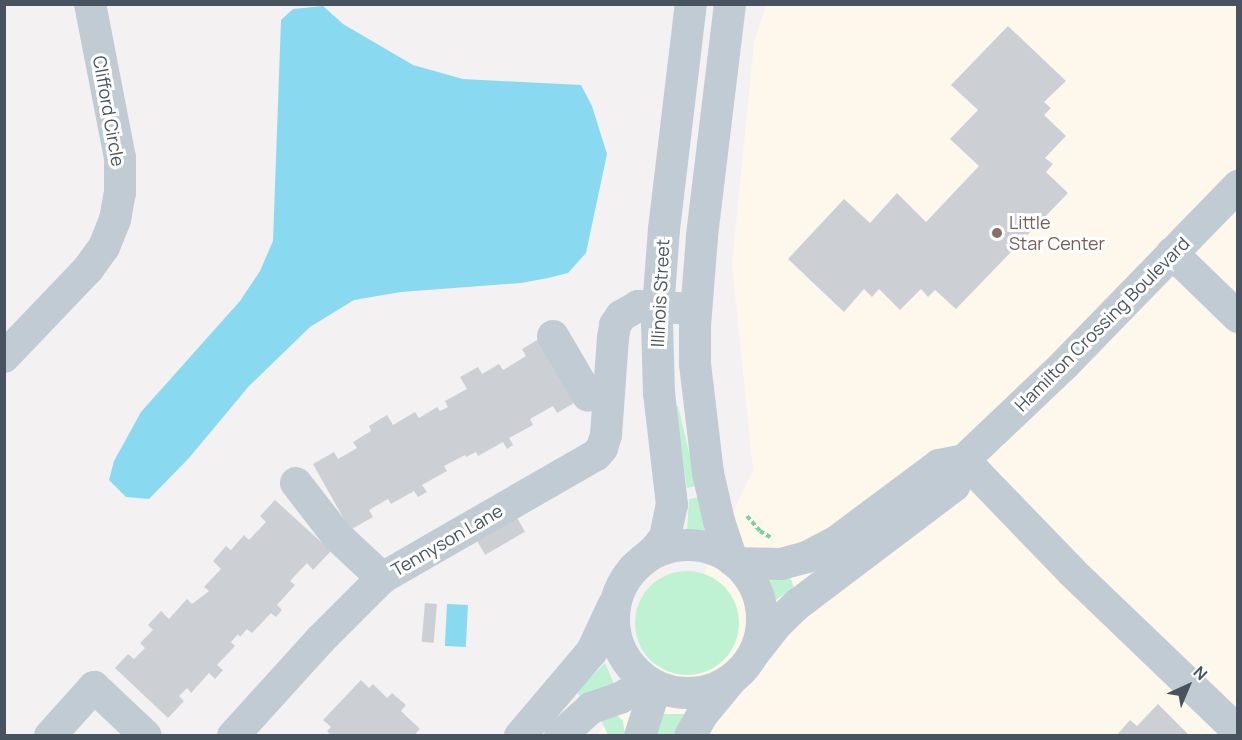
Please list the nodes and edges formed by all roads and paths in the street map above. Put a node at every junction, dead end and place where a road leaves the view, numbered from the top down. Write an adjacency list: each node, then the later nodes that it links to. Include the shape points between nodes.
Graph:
1 (90, 4): 11 (street, Clifford Circle, via 120,158 115,220 104,247 87,269)
2 (691, 4): 6 (street, Illinois Street)
3 (730, 4): 7 (street, Illinois Street)
4 (1238, 186): 5 (street, Hamilton Crossing Boulevard)
5 (1172, 253): 8 (street); 13 (street, Hamilton Crossing Boulevard, via 1064,365)
6 (658, 305): 7 (street, Tennyson Lane); 9 (street, Tennyson Lane, via 638,306 621,316); 10 (street, Illinois Street)
7 (695, 309): 17 (street, Illinois Street, via 695,364 702,434 719,521)
8 (1238, 318)
9 (612, 345): 10 (street, via 636,336); 12 (street, via 576,356 561,349); 19 (street, Tennyson Lane, via 603,448)
10 (657, 345): 18 (street, Illinois Street, via 672,506 665,537)
11 (4, 357)
12 (588, 396)
13 (964, 460): 17 (street, Hamilton Crossing Boulevard, via 939,465 837,541 807,557 781,564); 21 (street, Hamilton Crossing Boulevard, via 954,486 798,604); 24 (street, via 1072,572)
14 (296, 483): 19 (street, via 338,536)
15 (744, 512): 16 (path, via 760,531)
16 (778, 540)
17 (734, 561): 18 (street, via 704,547 673,546 645,558); 21 (street, via 749,577 760,604 762,624)
18 (633, 569): 20 (street)
19 (382, 578): 25 (street, Tennyson Lane, via 320,640)
20 (617, 597): 23 (street, via 615,630 619,647 627,662); 28 (street, via 592,651)
21 (755, 652): 22 (street, Hamilton Crossing Boulevard)
22 (733, 678): 23 (street, via 718,687 693,693 676,693); 31 (street, Hamilton Crossing Boulevard)
23 (652, 684): 29 (street, via 591,708); 30 (street)
24 (1238, 731)
25 (241, 733)
26 (50, 735): 27 (street, via 94,687)
27 (146, 735)
28 (520, 735)
29 (560, 735)
30 (640, 735)
31 (690, 735)

